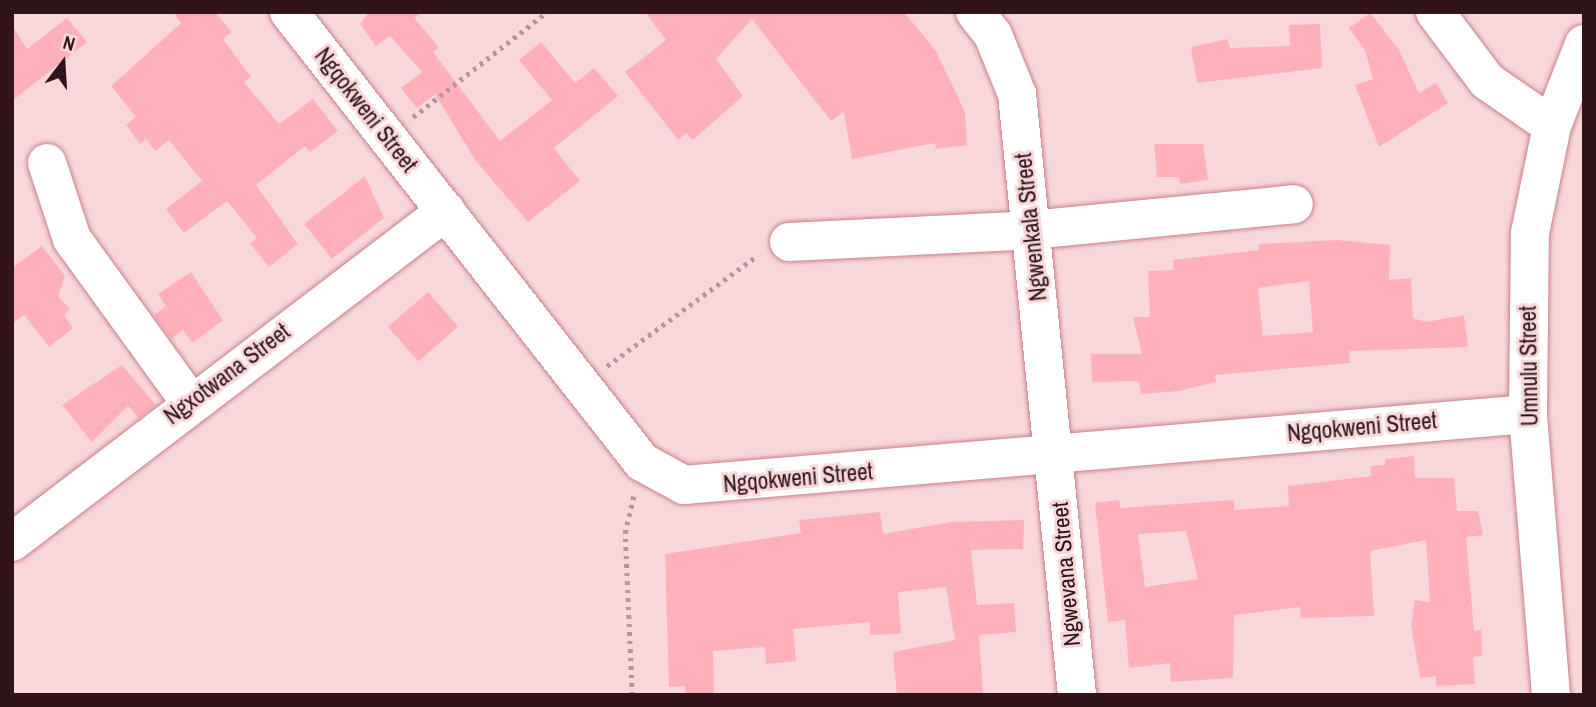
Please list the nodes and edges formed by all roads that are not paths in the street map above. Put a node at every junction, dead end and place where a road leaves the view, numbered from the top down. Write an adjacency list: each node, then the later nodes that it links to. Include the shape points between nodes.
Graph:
1 (289, 12): 8 (street, Ngqokweni Street)
2 (975, 12): 9 (street, Ngwenkala Street, via 993,35 1017,93)
3 (1436, 12): 5 (street, via 1487,81)
4 (1584, 44): 5 (street, Umnulu Street)
5 (1552, 126): 12 (street, Umnulu Street, via 1530,233)
6 (47, 163): 11 (street, via 72,239)
7 (1294, 204): 9 (street)
8 (446, 211): 11 (street, Ngxotwana Street); 13 (street, Ngqokweni Street, via 642,461 684,485 715,486)
9 (1031, 230): 10 (street); 13 (street, Ngwenkala Street)
10 (789, 242)
11 (190, 402): 14 (street, Ngxotwana Street)
12 (1528, 414): 13 (street, Ngqokweni Street); 16 (street, Umnulu Street)
13 (1054, 453): 15 (street, Ngwevana Street)
14 (12, 541)
15 (1077, 695)
16 (1551, 695)

